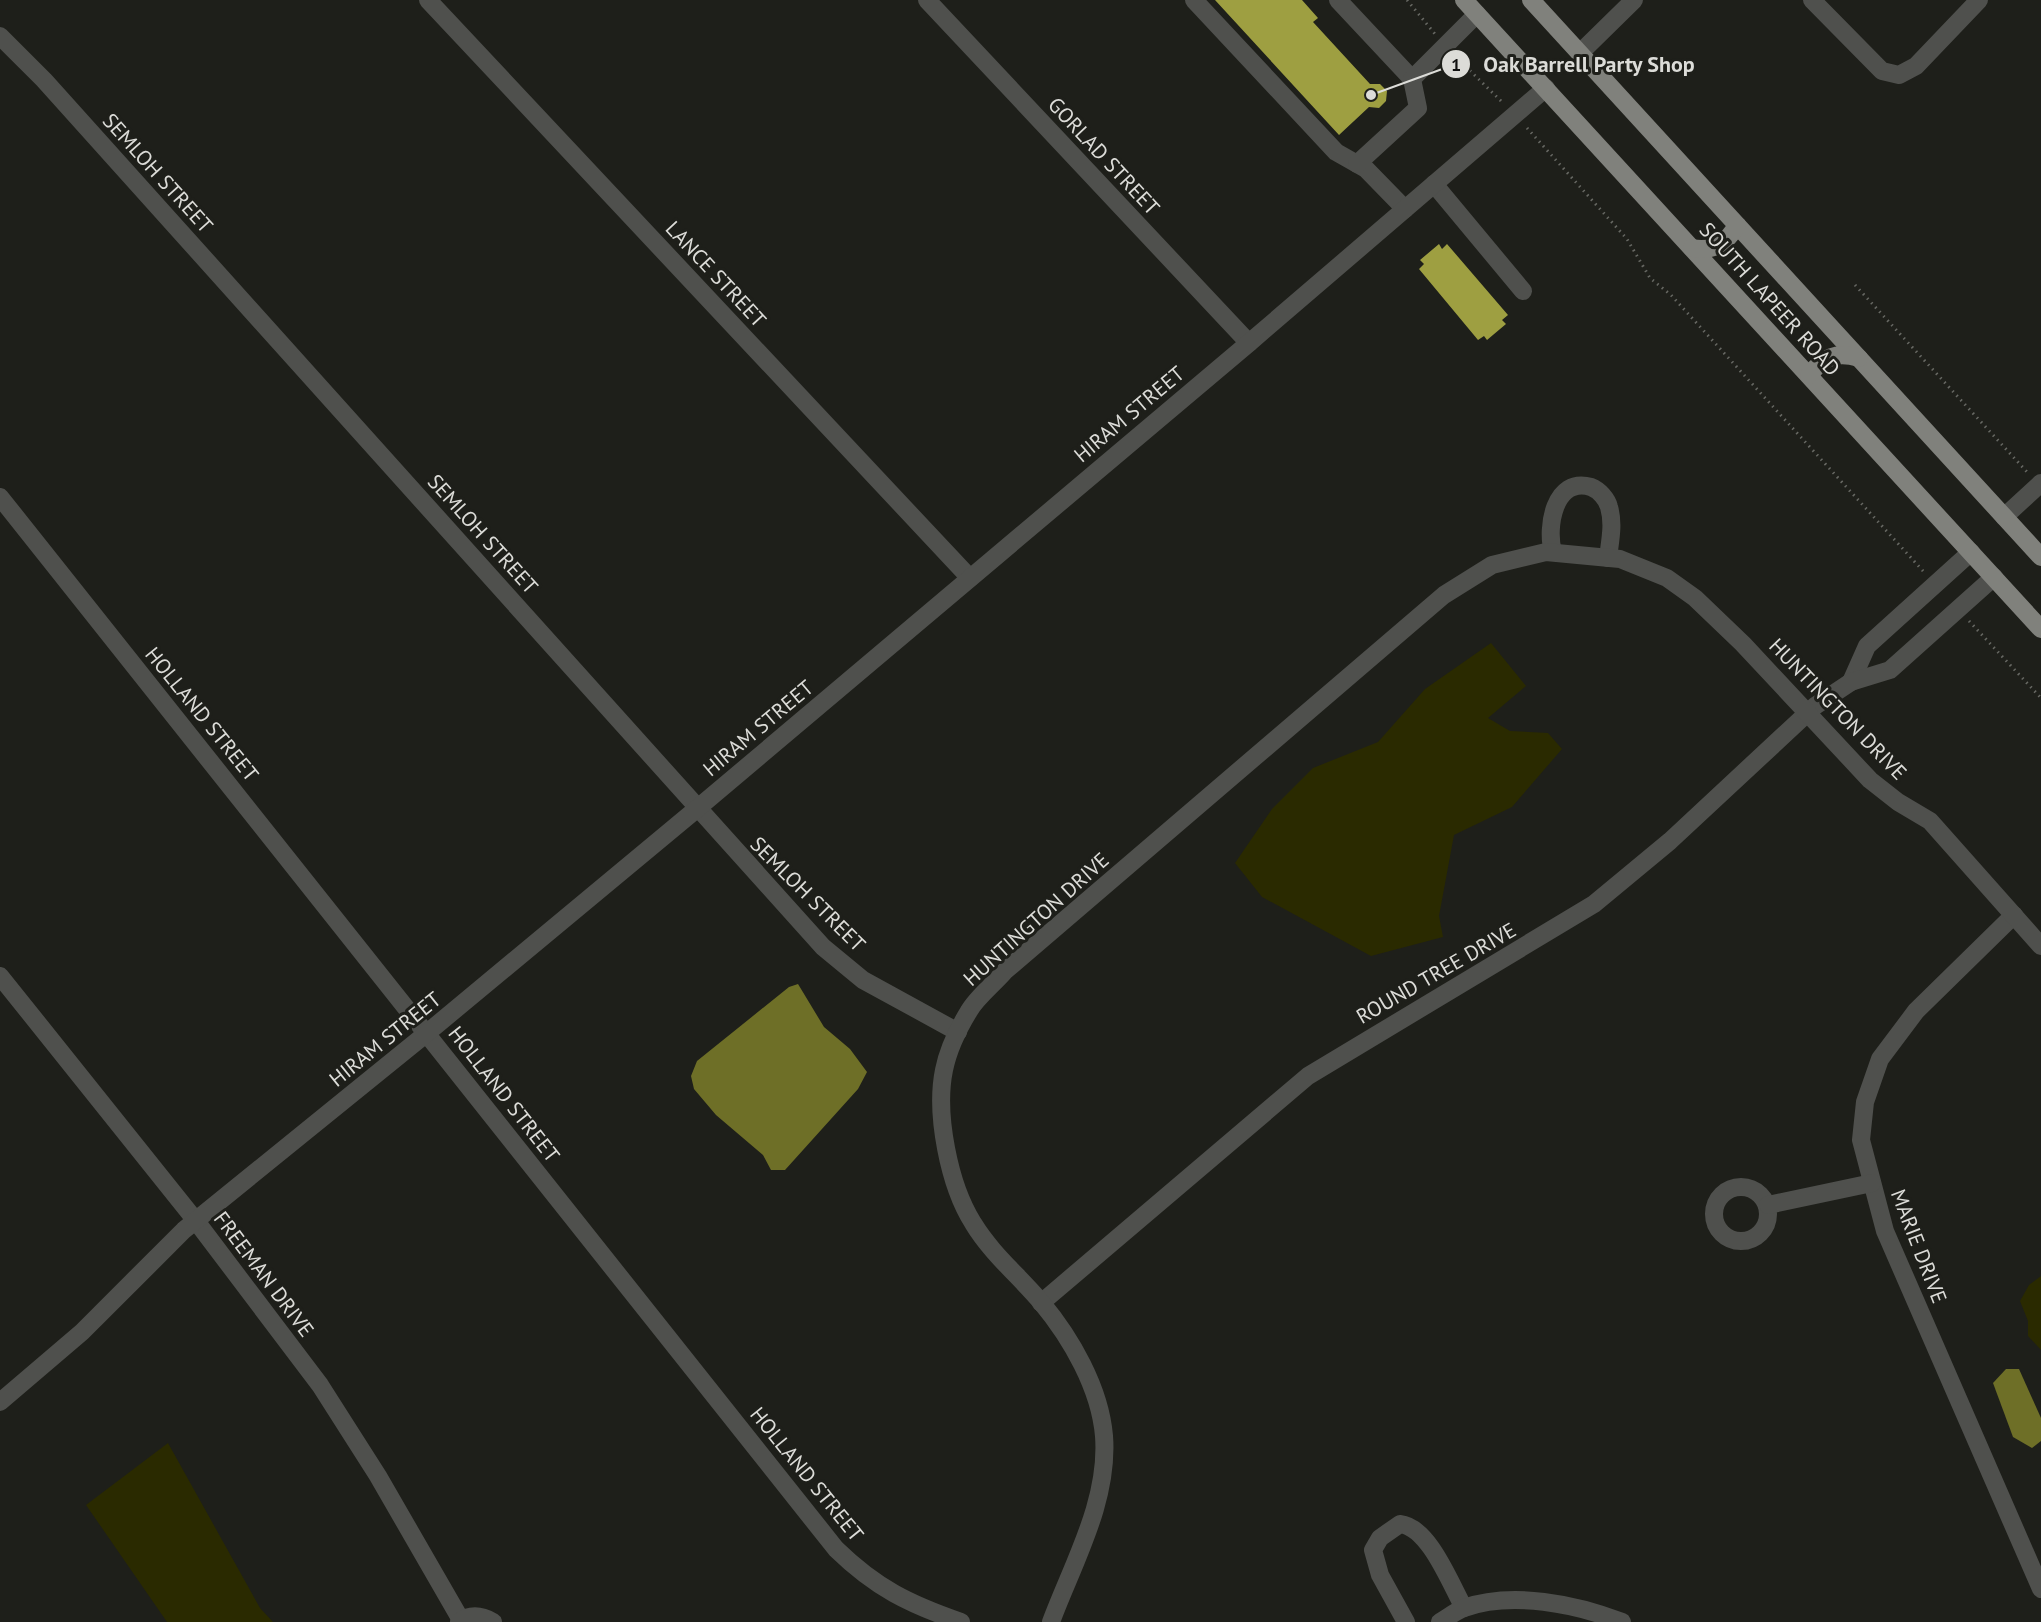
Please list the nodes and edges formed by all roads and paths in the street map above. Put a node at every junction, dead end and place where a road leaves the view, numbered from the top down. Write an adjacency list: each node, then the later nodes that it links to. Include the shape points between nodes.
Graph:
1 (428, 0): 39 (street, LANCE STREET)
2 (927, 0): 27 (street, GORLAD STREET)
3 (1194, 0): 20 (street, via 1336,152)
4 (1338, 0): 16 (street)
5 (1407, 0): 12 (path)
6 (1464, 0): 11 (main road, SOUTH LAPEER ROAD)
7 (1531, 0): 14 (main road, SOUTH LAPEER ROAD)
8 (1634, 0): 14 (street)
9 (1812, 0): 10 (street, via 1882,71 1899,75 1916,66)
10 (1979, 0)
11 (1477, 14): 16 (street); 17 (main road, SOUTH LAPEER ROAD)
12 (1436, 35)
13 (0, 36): 45 (street, SEMLOH STREET, via 44,80)
14 (1580, 53): 23 (main road, SOUTH LAPEER ROAD)
15 (1453, 54): 18 (path)
16 (1412, 79): 20 (street, via 1418,108)
17 (1546, 88): 21 (street, HIRAM STREET); 24 (main road, SOUTH LAPEER ROAD)
18 (1504, 104)
19 (1526, 126): 37 (path, via 1627,239 1650,278 1671,295)
20 (1357, 164): 22 (street)
21 (1434, 184): 22 (street, HIRAM STREET); 26 (street)
22 (1405, 209): 27 (street, HIRAM STREET)
23 (1737, 225): 24 (main road, via 1718,246); 28 (main road, SOUTH LAPEER ROAD)
24 (1692, 248): 29 (main road, SOUTH LAPEER ROAD)
25 (1855, 285): 30 (path)
26 (1523, 291)
27 (1249, 343): 39 (street, HIRAM STREET)
28 (1859, 358): 29 (main road, via 1832,356); 32 (main road, SOUTH LAPEER ROAD)
29 (1809, 375): 34 (main road, SOUTH LAPEER ROAD)
30 (2035, 478): 32 (street)
31 (0, 497): 50 (street, HOLLAND STREET)
32 (2004, 517): 35 (main road, SOUTH LAPEER ROAD)
33 (1553, 552): 36 (street, HUNTINGTON DRIVE); 36 (street, via 1549,528 1556,504 1570,488 1580,485 1596,489 1609,506 1612,527); 49 (street, HUNTINGTON DRIVE, via 1492,566 1444,595 1005,971 970,1009)
34 (1971, 552): 38 (main road, SOUTH LAPEER ROAD); 42 (street, ROUND TREE DRIVE, via 1868,646)
35 (2041, 556)
36 (1608, 558): 44 (street, HUNTINGTON DRIVE, via 1667,578 1695,598)
37 (1929, 577)
38 (1994, 577): 41 (main road, SOUTH LAPEER ROAD); 42 (street, ROUND TREE DRIVE, via 1890,670)
39 (970, 578): 45 (street, HIRAM STREET)
40 (1965, 616): 43 (path)
41 (2041, 629)
42 (1851, 682): 44 (street, ROUND TREE DRIVE)
43 (2041, 698)
44 (1806, 714): 46 (street, HUNTINGTON DRIVE, via 1870,780 1929,821); 54 (street, ROUND TREE DRIVE, via 1670,841 1594,904 1308,1076)
45 (699, 807): 49 (street, SEMLOH STREET, via 728,845 823,947 863,980); 50 (street, HIRAM STREET)
46 (2014, 915): 47 (street, HUNTINGTON DRIVE); 51 (street, MARIE DRIVE, via 1917,1011 1881,1059 1865,1102 1862,1140)
47 (2041, 946)
48 (0, 976): 53 (street, FREEMAN DRIVE)
49 (958, 1032): 54 (street, HUNTINGTON DRIVE, via 944,1070 942,1099 953,1177 972,1222)
50 (427, 1033): 53 (street, HIRAM STREET); 60 (street, HOLLAND STREET, via 836,1549 886,1591)
51 (1872, 1183): 52 (street); 56 (street, MARIE DRIVE, via 1885,1231)
52 (1768, 1205)
53 (196, 1221): 55 (street, HIRAM STREET, via 82,1332); 58 (street, FREEMAN DRIVE, via 320,1386 378,1476)
54 (1041, 1303): 61 (street, HUNTINGTON DRIVE, via 1074,1349 1093,1393 1104,1436 1102,1486)
55 (0, 1402)
56 (2041, 1589)
57 (1464, 1608): 62 (street, via 1424,1536 1409,1525 1400,1524 1380,1538 1372,1550 1380,1575); 63 (street); 64 (street, via 1544,1600)
58 (460, 1621): 59 (street, FREEMAN DRIVE, via 483,1617)
59 (493, 1622)
60 (961, 1622)
61 (1051, 1622)
62 (1406, 1622)
63 (1440, 1622)
64 (1622, 1622)

